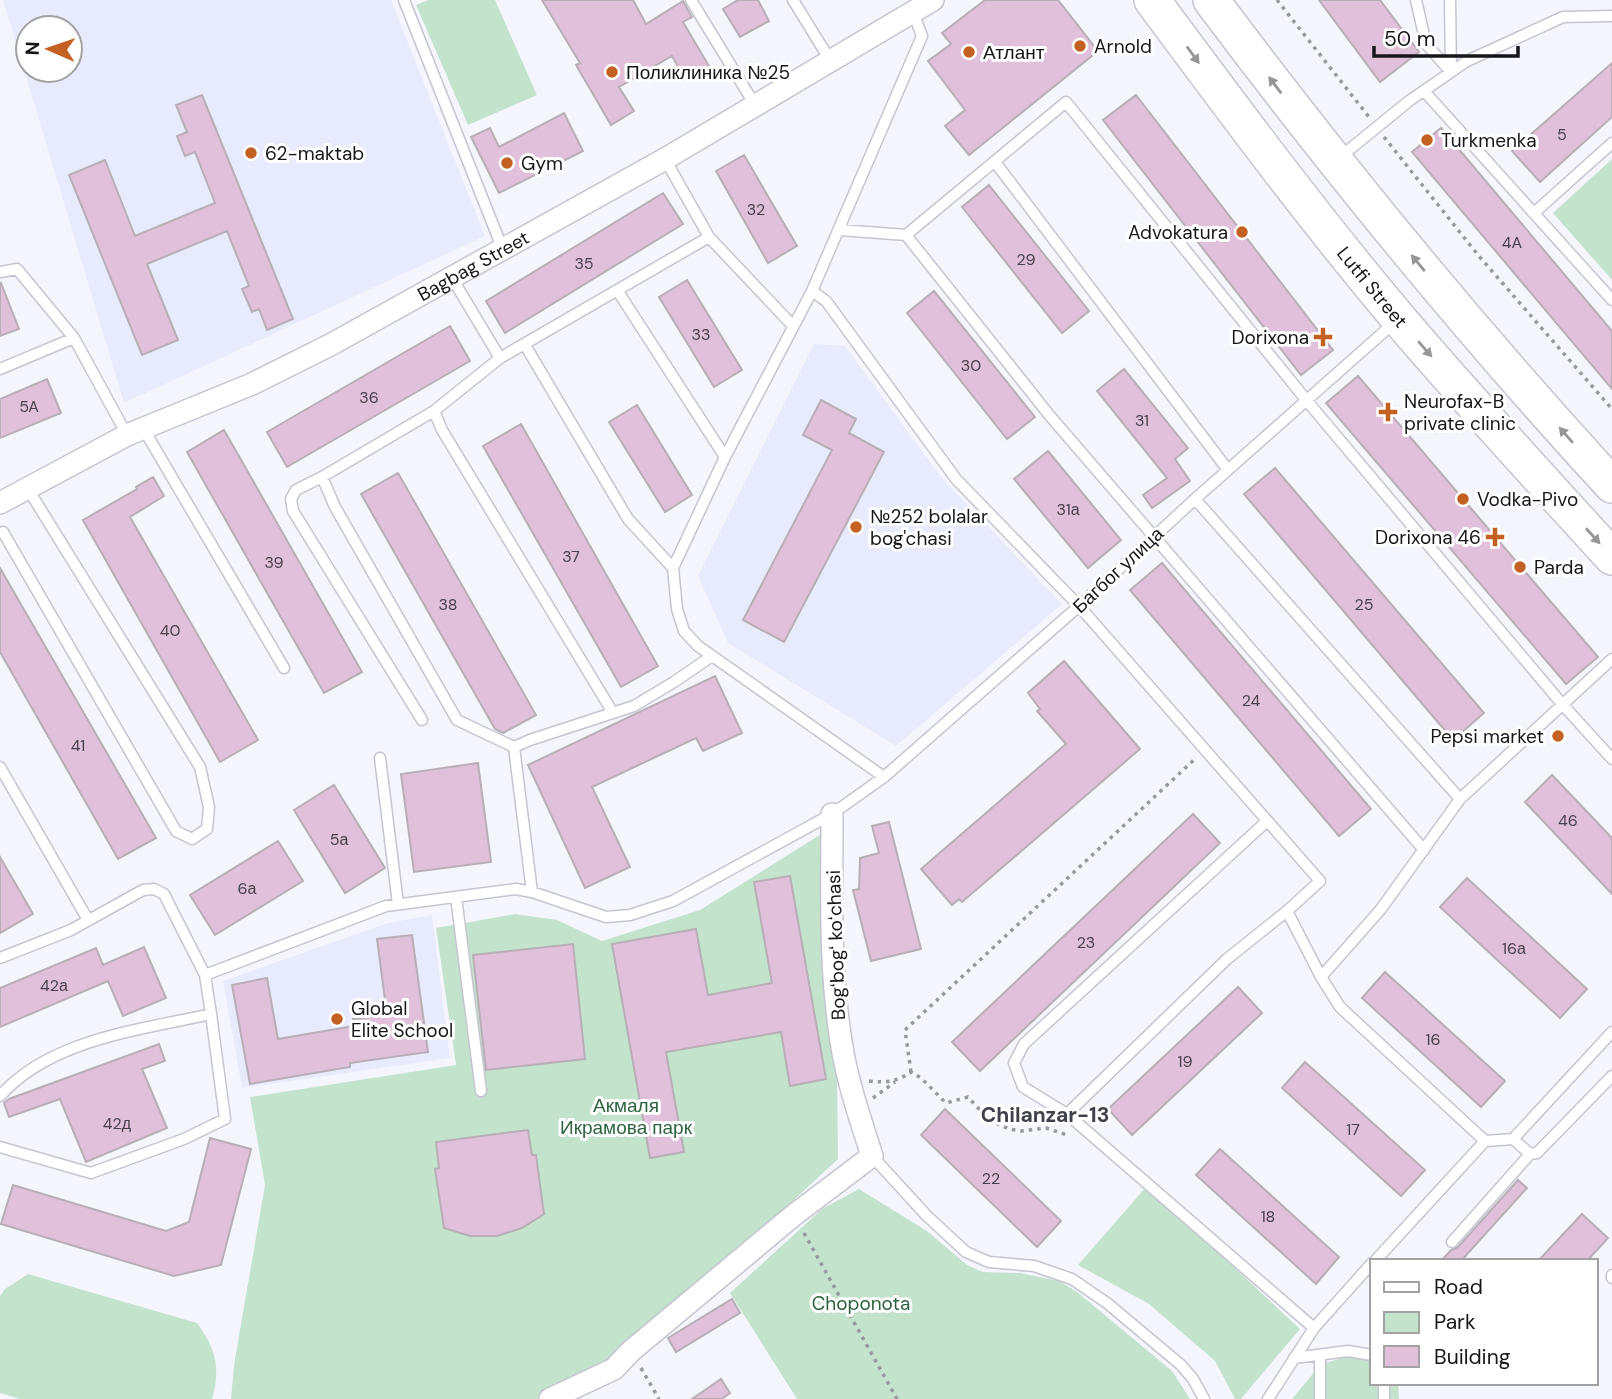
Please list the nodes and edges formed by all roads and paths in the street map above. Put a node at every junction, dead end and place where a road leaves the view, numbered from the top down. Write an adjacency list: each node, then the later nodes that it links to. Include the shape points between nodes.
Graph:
1 (404, 0): 25 (lane)
2 (691, 0): 15 (lane)
3 (793, 0): 12 (lane)
4 (933, 0): 10 (street, Bagbag Street)
5 (1152, 0): 31 (main road, Lutfi Street, one-way to 31)
6 (1211, 0): 20 (main road, one-way to 6)
7 (1277, 0): 16 (path)
8 (1416, 0): 13 (lane, via 1426,44)
9 (1450, 0): 13 (lane)
10 (913, 12): 12 (street, Bagbag Street); 22 (lane, via 922,36)
11 (1612, 16): 13 (lane, via 1563,17)
12 (830, 60): 15 (street, Bagbag Street)
13 (1451, 72): 14 (lane)
14 (1424, 90): 16 (lane); 21 (lane)
15 (755, 105): 18 (street, Bagbag Street)
16 (1376, 127): 20 (lane); 38 (path, via 1478,255)
17 (1612, 142): 21 (lane)
18 (664, 159): 24 (lane); 25 (street, Bagbag Street)
19 (995, 162): 23 (lane); 37 (lane, via 1066,102); 42 (lane)
20 (1334, 162): 44 (main road, one-way to 20)
21 (1534, 213): 30 (lane)
22 (840, 230): 23 (lane); 29 (lane)
23 (906, 235): 49 (lane)
24 (709, 237): 28 (lane); 32 (lane)
25 (503, 250): 27 (street, Bagbag Street)
26 (0, 272): 33 (lane, via 17,269)
27 (452, 278): 35 (lane); 40 (street, Bagbag Street, via 252,384)
28 (617, 290): 34 (lane); 41 (lane)
29 (812, 291): 32 (lane); 52 (lane, via 826,301 956,479)
30 (1612, 300)
31 (1399, 319): 37 (lane, Багбог улица); 50 (main road, Lutfi Street, one-way to 50)
32 (793, 326): 41 (lane)
33 (74, 338): 36 (lane); 40 (lane)
34 (525, 345): 35 (lane); 51 (lane, via 628,519)
35 (500, 358): 39 (lane)
36 (0, 369)
37 (1307, 401): 42 (lane, Багбог улица); 56 (lane)
38 (1612, 409)
39 (434, 411): 43 (lane); 57 (lane)
40 (135, 432): 45 (street, Bagbag Street); 55 (lane)
41 (725, 457): 51 (lane)
42 (1228, 470): 46 (lane, Багбог улица)
43 (322, 477): 58 (lane, via 296,490 291,499 293,511); 59 (lane, via 457,720)
44 (1612, 485)
45 (28, 489): 47 (street, Bagbag Street); 48 (lane, via 200,767 209,807 207,828 192,839 176,831)
46 (1195, 499): 49 (lane, Багбог улица); 65 (lane)
47 (0, 503)
48 (4, 532)
49 (1153, 538): 52 (lane, Багбог улица); 68 (lane)
50 (1612, 557)
51 (673, 568): 53 (lane, via 684,631)
52 (1079, 606): 60 (lane); 64 (lane, Багбог улица)
53 (712, 656): 57 (lane, via 634,706); 64 (lane)
54 (1612, 659): 56 (lane)
55 (284, 668)
56 (1562, 704): 62 (lane); 65 (lane)
57 (613, 713): 59 (lane)
58 (422, 720)
59 (514, 747): 69 (lane)
60 (1205, 750): 67 (lane); 79 (path, via 905,1030)
61 (380, 758): 71 (lane)
62 (1612, 759)
63 (0, 767): 73 (lane)
64 (884, 777): 66 (lane, Багбог улица)
65 (1460, 799): 68 (lane)
66 (832, 814): 69 (lane, Багбог улица, via 673,901 629,915 606,917); 81 (street, Bogʻbogʻ koʻchasi, via 833,966)
67 (1268, 821): 72 (lane, via 1320,881); 86 (lane, via 1024,1044 1014,1063 1023,1087)
68 (1424, 850): 76 (lane, via 1381,909)
69 (532, 892): 70 (lane, Багбог улица)
70 (456, 897): 71 (lane, Багбог улица); 83 (lane)
71 (398, 904): 75 (lane, Багбог улица)
72 (1287, 911): 76 (lane); 86 (lane, via 1227,959)
73 (88, 920): 74 (lane); 75 (lane, via 143,890 164,894)
74 (0, 958)
75 (205, 975): 77 (lane)
76 (1321, 977): 88 (lane, via 1340,1007)
77 (211, 1014): 84 (lane, via 88,1042 30,1070); 90 (lane, via 225,1118 184,1139 91,1173)
78 (1612, 1032): 87 (lane)
79 (911, 1072): 82 (path); 89 (path, via 947,1103 968,1097 989,1120 1009,1129 1046,1128)
80 (1612, 1076): 91 (lane, via 1537,1153)
81 (848, 1078): 82 (path); 85 (street, Bogʻbogʻ koʻchasi)
82 (897, 1081): 85 (path)
83 (481, 1091)
84 (0, 1096)
85 (857, 1110): 92 (street, Bogʻbogʻ koʻchasi)
86 (1068, 1114): 89 (lane)
87 (1513, 1139): 88 (lane); 91 (lane)
88 (1485, 1140): 95 (lane)
89 (1100, 1142): 97 (lane)
90 (0, 1147)
91 (1530, 1154): 94 (lane)
92 (873, 1156): 93 (street); 105 (lane, via 966,1252 989,1262 1034,1266 1072,1279 1181,1365)
93 (794, 1215): 98 (street); 104 (path)
94 (1452, 1242)
95 (1376, 1259)
96 (1370, 1265): 97 (lane)
97 (1314, 1328): 101 (lane)
98 (631, 1351): 102 (street, via 614,1369); 103 (path)
99 (1320, 1355): 100 (lane, via 1348,1351); 101 (lane); 107 (lane)
100 (1370, 1355)
101 (1294, 1358): 106 (lane)
102 (550, 1399)
103 (659, 1399)
104 (897, 1399)
105 (1204, 1399)
106 (1268, 1399)
107 (1320, 1399)

